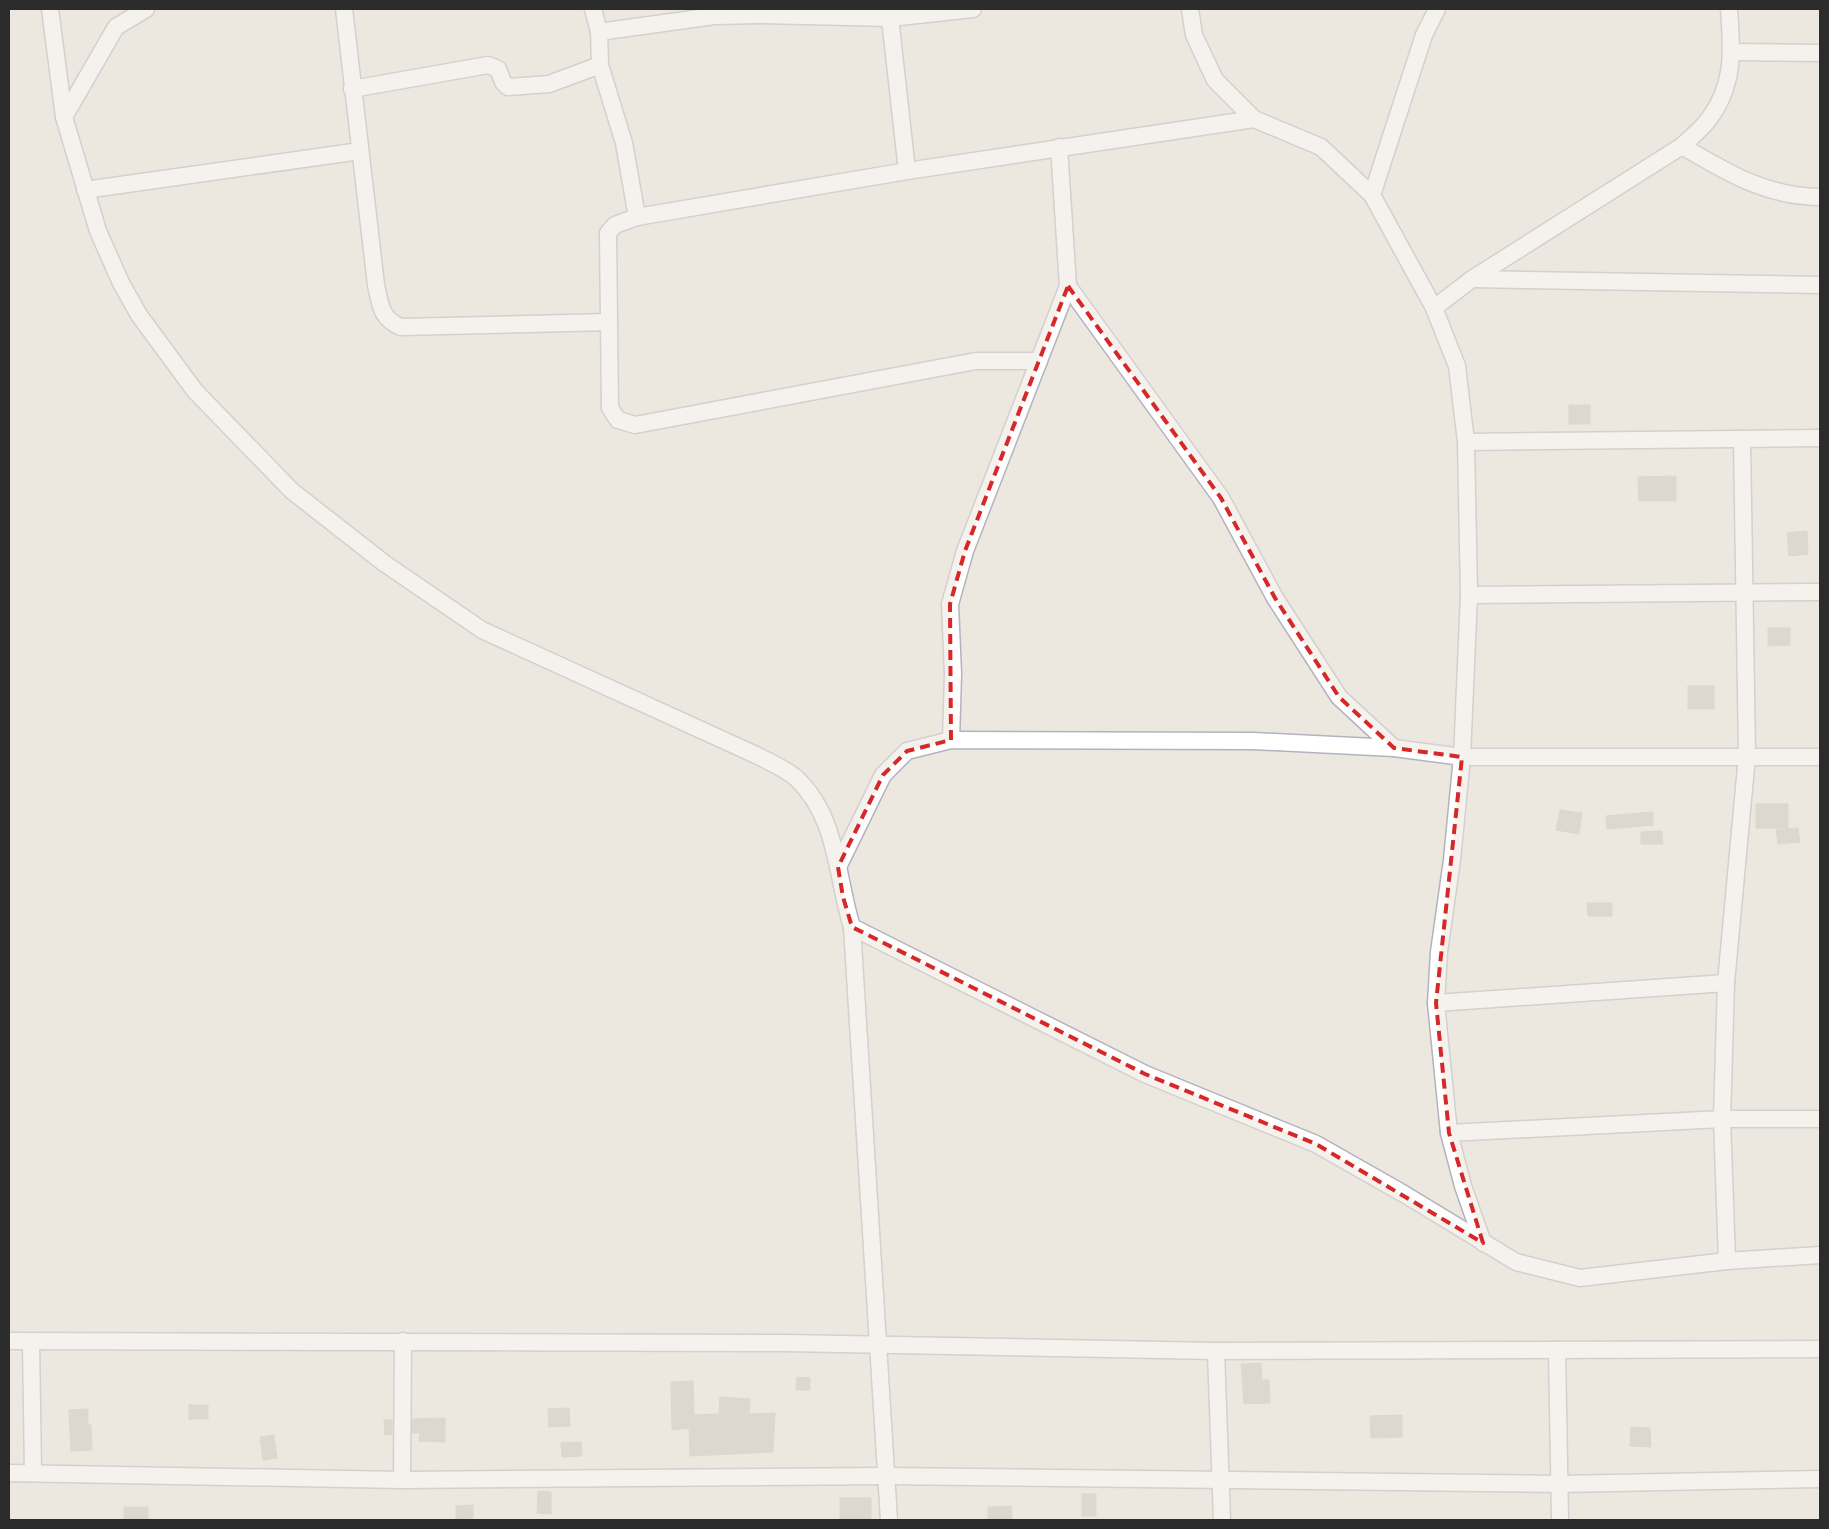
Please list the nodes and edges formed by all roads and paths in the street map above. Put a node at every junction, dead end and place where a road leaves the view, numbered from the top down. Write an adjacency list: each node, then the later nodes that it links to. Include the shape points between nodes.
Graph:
1 (50, 9): 16 (street)
2 (146, 9): 16 (street, via 116,27)
3 (344, 9): 15 (street)
4 (593, 9): 11 (street)
5 (973, 9): 10 (street)
6 (1190, 9): 17 (street, via 1194,36 1215,80)
7 (1438, 9): 23 (street, via 1424,35)
8 (1730, 9): 12 (street)
9 (757, 12): 10 (street); 11 (street)
10 (889, 13): 21 (street)
11 (599, 32): 14 (street)
12 (1732, 52): 13 (street); 18 (street, via 1727,88 1709,120)
13 (1820, 53)
14 (600, 66): 15 (street, via 535,87 505,86 498,69 488,65); 25 (street, via 624,143)
15 (352, 89): 20 (street)
16 (64, 117): 22 (street)
17 (1254, 119): 19 (street); 23 (street, via 1321,147)
18 (1682, 146): 24 (street, via 1744,181 1798,197); 26 (street)
19 (1059, 147): 21 (street); 28 (street)
20 (360, 151): 22 (street); 30 (street, via 381,310 393,324 401,327)
21 (907, 171): 25 (street)
22 (85, 190): 43 (street, via 98,230 139,315 195,391 292,491 384,563 482,630 756,755 796,778 819,806 834,840)
23 (1372, 195): 29 (street)
24 (1820, 198)
25 (637, 217): 30 (street, via 614,225 608,232)
26 (1472, 280): 27 (street); 29 (street)
27 (1820, 285)
28 (1068, 286): 31 (street); 39 (street, via 1221,498 1275,598 1339,696)
29 (1434, 308): 34 (street, via 1456,366)
30 (609, 322): 31 (street, via 610,408 618,420 635,425 976,361)
31 (1039, 361): 38 (street, via 965,552 950,604 953,674)
32 (1820, 438): 33 (street)
33 (1742, 439): 34 (street); 35 (street)
34 (1466, 442): 37 (street)
35 (1745, 592): 36 (street); 37 (street); 40 (street)
36 (1820, 592)
37 (1470, 595): 41 (street)
38 (950, 740): 39 (street, via 1254,742); 43 (street, via 907,751 883,775)
39 (1394, 748): 41 (street)
40 (1747, 756): 41 (street); 42 (street); 45 (street)
41 (1462, 757): 46 (street)
42 (1820, 757)
43 (838, 867): 44 (street, via 842,897)
44 (852, 927): 50 (street, via 1144,1074 1316,1144); 56 (street)
45 (1726, 983): 46 (street); 47 (street)
46 (1436, 1003): 49 (street)
47 (1722, 1118): 48 (street); 49 (street); 52 (street)
48 (1820, 1119)
49 (1449, 1132): 50 (street)
50 (1483, 1243): 52 (street, via 1516,1262 1580,1278)
51 (1820, 1255): 52 (street)
52 (1727, 1261)
53 (9, 1341): 55 (street)
54 (403, 1341): 55 (street); 56 (street); 64 (street)
55 (31, 1342): 61 (street)
56 (880, 1344): 59 (street); 62 (street)
57 (1820, 1349): 58 (street)
58 (1557, 1350): 59 (street); 66 (street)
59 (1216, 1351): 65 (street)
60 (9, 1473): 61 (street)
61 (33, 1473): 64 (street)
62 (886, 1476): 64 (street); 65 (street); 67 (street)
63 (1820, 1479): 66 (street)
64 (402, 1480)
65 (1220, 1480): 66 (street); 68 (street)
66 (1560, 1484): 69 (street)
67 (889, 1520)
68 (1222, 1520)
69 (1560, 1520)

